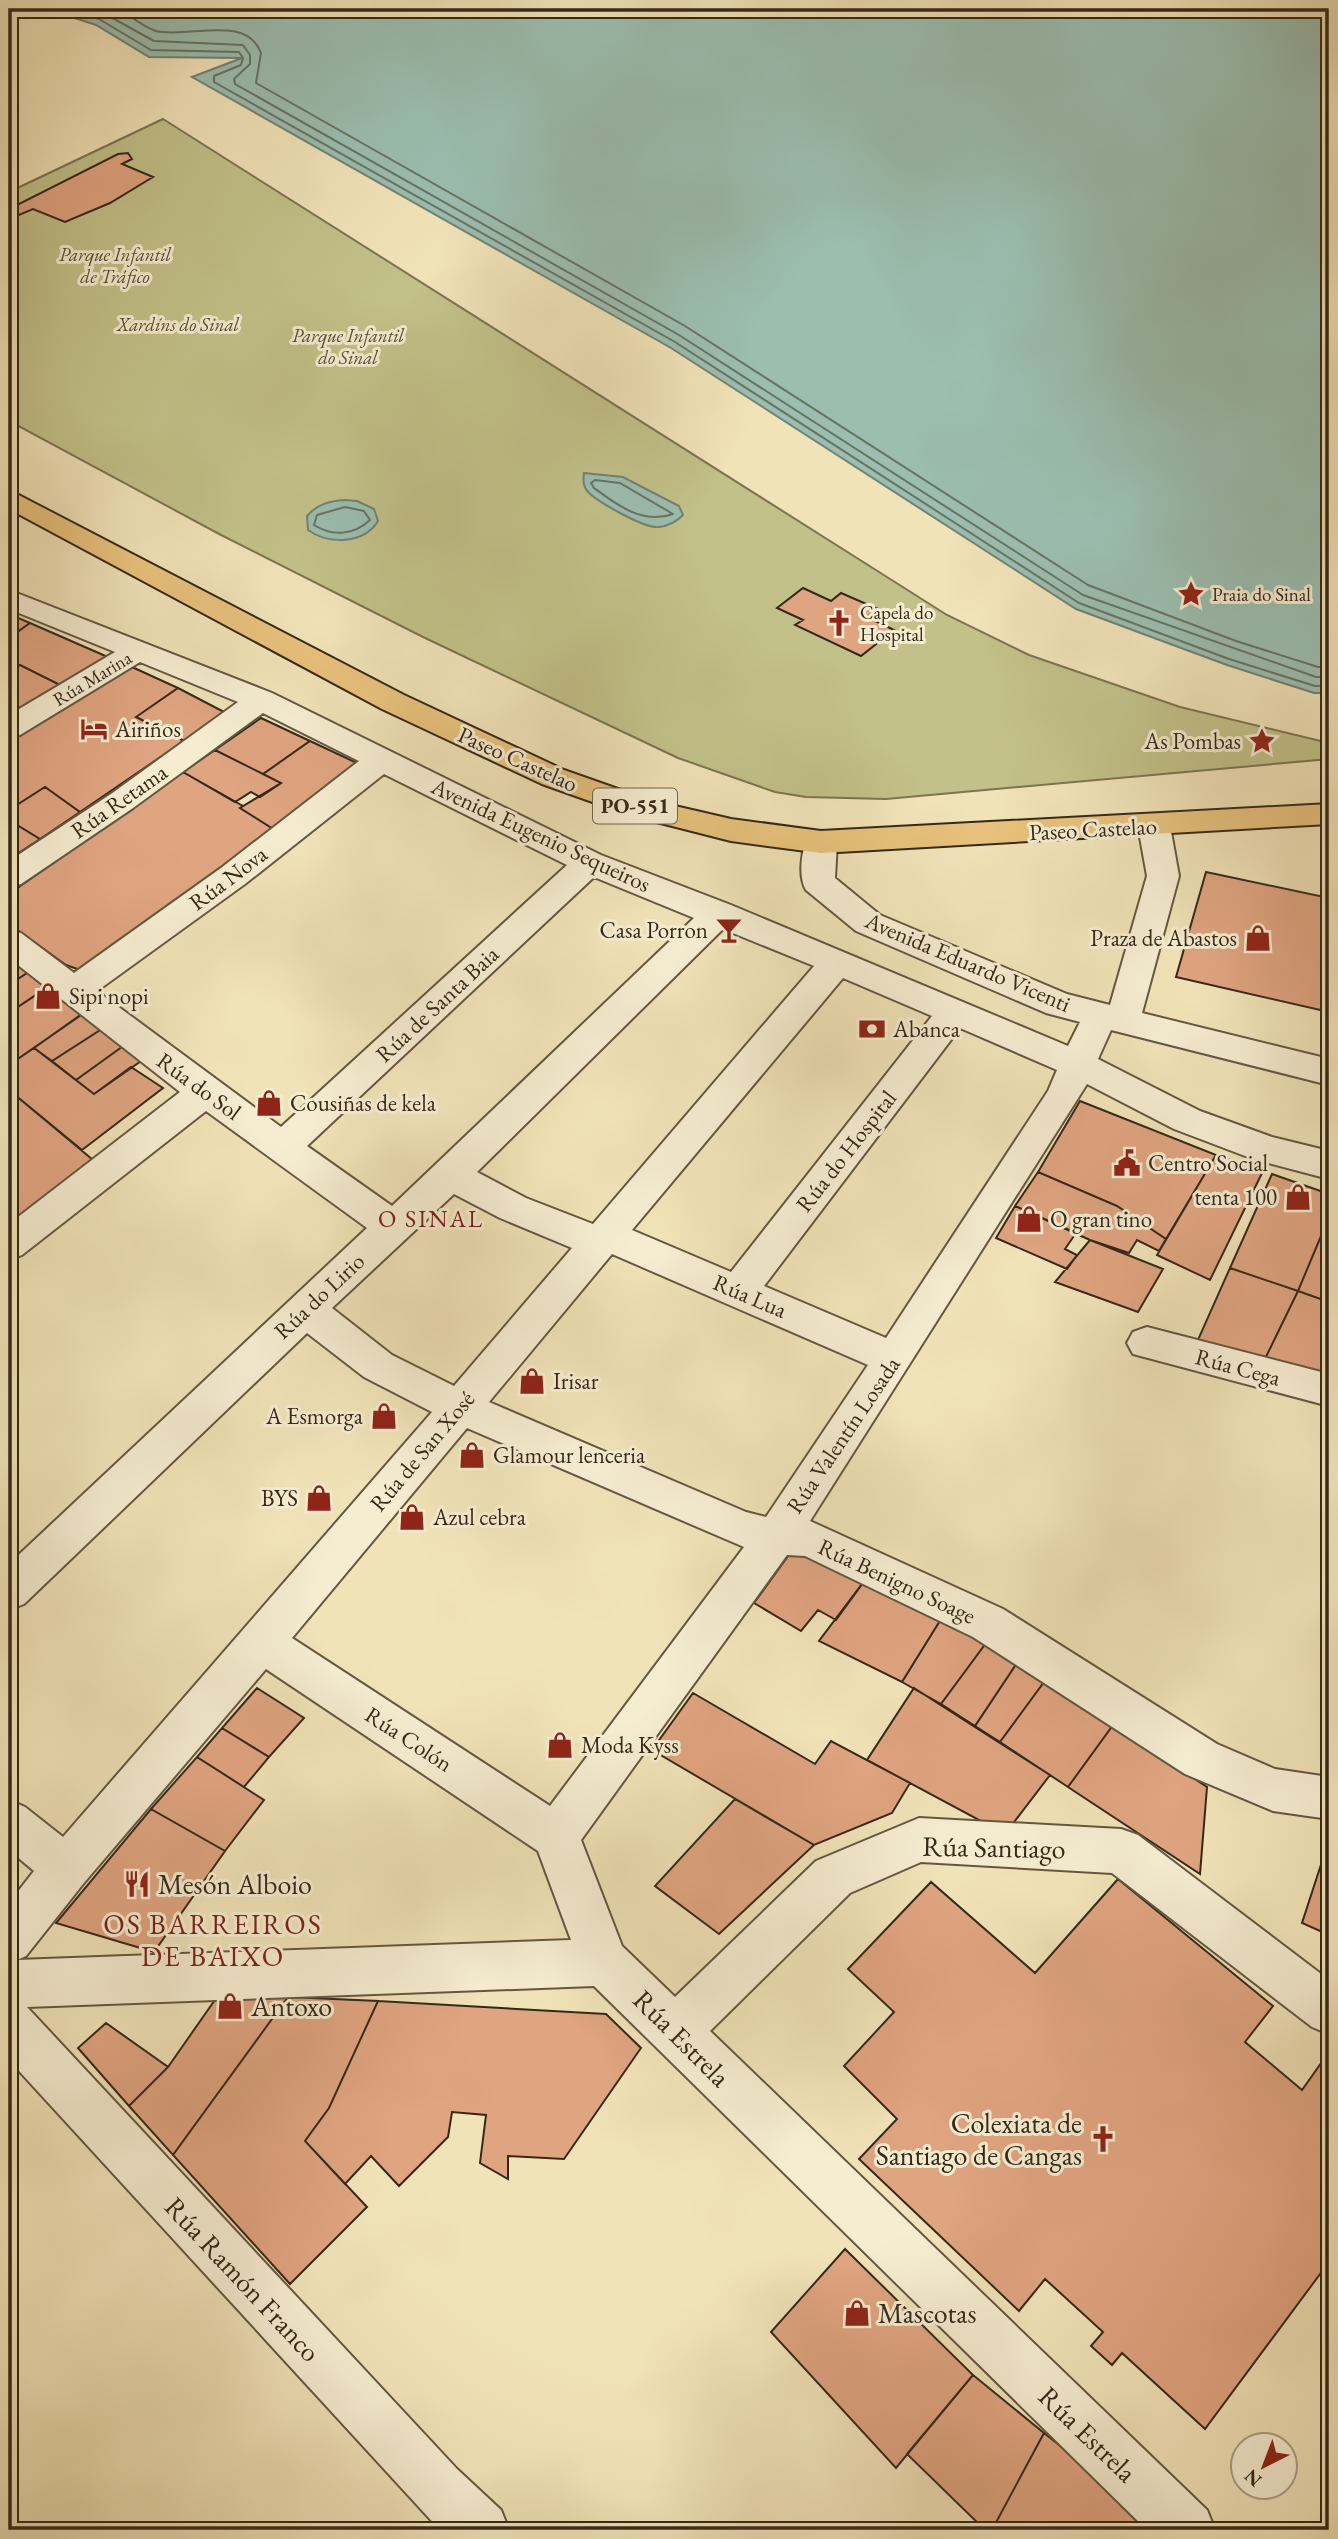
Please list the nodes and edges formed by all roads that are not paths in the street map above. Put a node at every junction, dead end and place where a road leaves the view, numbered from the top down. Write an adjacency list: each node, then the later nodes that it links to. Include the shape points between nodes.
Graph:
1 (9, 498): 9 (main road, Paseo Castelao / PO-551, via 393,702 553,777 653,811 731,830)
2 (9, 599): 3 (street, Avenida Eugenio Sequeiros)
3 (140, 650): 4 (street, Avenida Eugenio Sequeiros); 5 (street, Rúa Marina)
4 (261, 700): 6 (street, Avenida Eugenio Sequeiros); 11 (street, Rúa Retama)
5 (9, 728)
6 (381, 760): 10 (street, Avenida Eugenio Sequeiros); 15 (street, Rúa Nova, via 233,876)
7 (1329, 814): 8 (main road, Paseo Castelao / PO-551)
8 (1154, 826): 9 (main road, Paseo Castelao / PO-551); 17 (street, Rúa Valentín Losada, via 1163,876)
9 (821, 842): 17 (street, Avenida Eduardo Vicenti, via 818,882 868,923 1058,1004)
10 (590, 863): 12 (street, Avenida Eugenio Sequeiros); 21 (street, Rúa de Santa Baia)
11 (9, 876)
12 (719, 913): 14 (street, Avenida Eugenio Sequeiros); 23 (street, Rúa do Lirio)
13 (9, 942): 15 (street, Rúa do Sol)
14 (837, 962): 16 (street, Avenida Eugenio Sequeiros); 25 (street, Rúa de San Xosé)
15 (72, 992): 20 (street, Rúa do Sol)
16 (954, 1012): 18 (street, Avenida Eugenio Sequeiros); 27 (street, Rúa do Hospital)
17 (1112, 1017): 18 (street, Rúa Valentín Losada); 19 (street, Avenida Eduardo Vicenti)
18 (1077, 1064): 22 (street, Avenida Eugenio Sequeiros, via 1187,1120); 30 (street, Rúa Valentín Losada, via 1064,1095)
19 (1329, 1072)
20 (205, 1093): 21 (street, Rúa do Sol); 26 (street)
21 (284, 1146): 24 (street, Rúa do Sol)
22 (1329, 1166)
23 (452, 1175): 24 (street, Rúa do Lirio); 25 (street, Rúa Lua, via 513,1208)
24 (393, 1227): 28 (street, Rúa do Lirio)
25 (601, 1239): 27 (street, Rúa Lua); 32 (street, Rúa de San Xosé)
26 (9, 1245)
27 (738, 1291): 30 (street, Rúa Lua)
28 (305, 1309): 32 (street, Rúa Benigno Soage, via 378,1366); 34 (street, Rúa do Lirio)
29 (1147, 1343): 31 (street, Rúa Cega)
30 (894, 1359): 33 (street, Rúa Valentín Losada)
31 (1329, 1390)
32 (459, 1407): 33 (street, Rúa Benigno Soage, via 740,1528); 35 (street, Rúa de San Xosé)
33 (776, 1537): 36 (street, Rúa Benigno Soage, via 816,1541 988,1623 1201,1759 1273,1790); 38 (street, Rúa Valentín Losada)
34 (9, 1591)
35 (262, 1642): 38 (street, Rúa Colón); 39 (street, Rúa de San Xosé)
36 (1329, 1798)
37 (9, 1822): 39 (street)
38 (556, 1836): 41 (street)
39 (66, 1868): 40 (street, Rúa de San Xosé)
40 (9, 1940)
41 (604, 1962): 42 (street); 45 (street, Rúa Estrela)
42 (9, 1984)
43 (1329, 2010): 45 (street, Rúa Santiago, via 1121,1851 919,1840 833,1877)
44 (9, 2024): 46 (street, Rúa Ramón Franco, via 437,2489)
45 (674, 2032): 47 (street, Rúa Estrela)
46 (481, 2530)
47 (1187, 2530)

